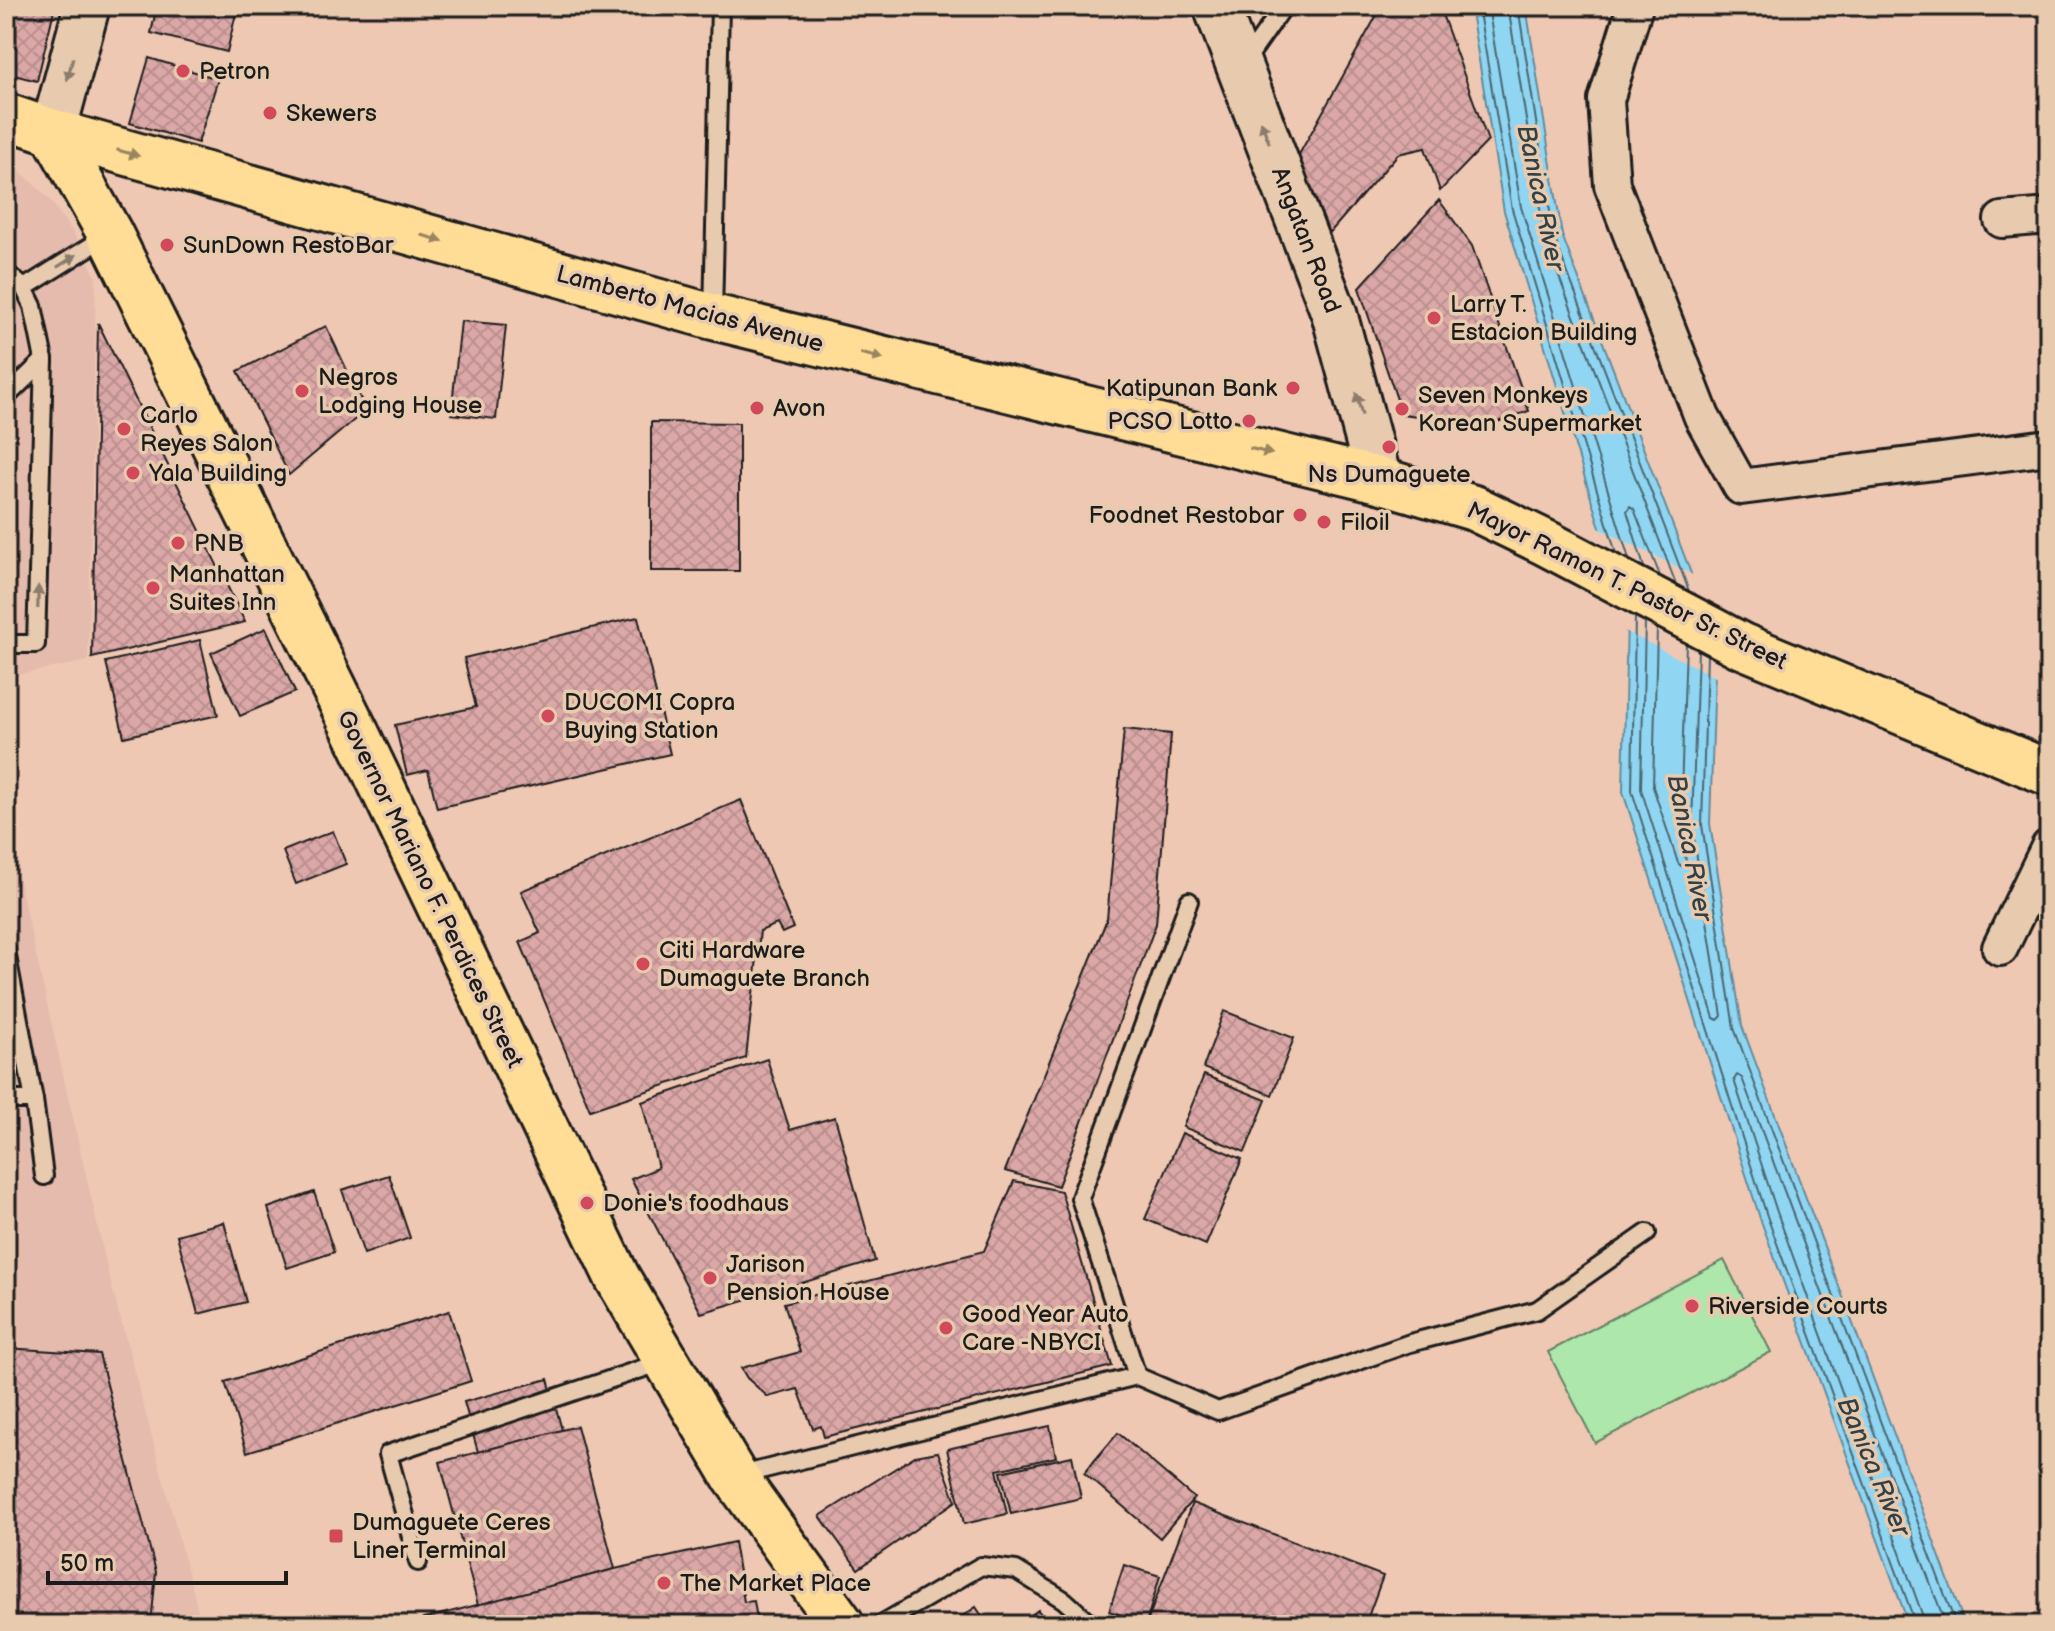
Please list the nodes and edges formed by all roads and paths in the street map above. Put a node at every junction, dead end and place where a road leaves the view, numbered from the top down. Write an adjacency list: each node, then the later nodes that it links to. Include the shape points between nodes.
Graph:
1 (87, 6): 8 (main road, one-way to 8)
2 (720, 6): 14 (lane)
3 (1216, 6): 6 (main road, Angatan Road)
4 (1284, 6): 6 (lane)
5 (1635, 6): 17 (street, via 1606,100 1612,185 1702,417 1741,487)
6 (1241, 68): 18 (main road, Angatan Road, one-way to 6, via 1334,313)
7 (6, 116): 8 (main road, Lamberto Macias Avenue)
8 (53, 132): 11 (main road, Governor Mariano F. Perdices Street); 14 (main road, Lamberto Macias Avenue, one-way to 14)
9 (2049, 216): 10 (street)
10 (2002, 220)
11 (110, 234): 13 (lane, one-way to 11); 29 (main road, Governor Mariano F. Perdices Street, via 617,1277)
12 (6, 273): 13 (lane)
13 (24, 288): 15 (lane)
14 (713, 317): 18 (main road, Lamberto Macias Avenue, one-way to 18)
15 (44, 360): 16 (lane); 19 (lane, one-way to 15, via 36,644)
16 (6, 397)
17 (2049, 447)
18 (1379, 480): 20 (main road, Mayor Ramon T. Pastor Sr. Street, via 1474,508 1740,645)
19 (6, 644)
20 (2049, 773)
21 (2049, 847): 23 (street)
22 (1189, 901): 30 (lane, via 1080,1198)
23 (2000, 948)
24 (6, 951): 26 (lane)
25 (6, 1100): 26 (lane)
26 (34, 1100): 27 (lane)
27 (44, 1176)
28 (1647, 1233): 30 (lane, via 1537,1310 1410,1343 1218,1411)
29 (666, 1360): 31 (main road, Governor Mariano F. Perdices Street); 32 (lane, via 388,1454)
30 (1137, 1376): 31 (lane)
31 (735, 1477): 33 (main road, Governor Mariano F. Perdices Street)
32 (418, 1562)
33 (842, 1625)
34 (880, 1625): 35 (lane, via 981,1566 1016,1570)
35 (1092, 1625)

